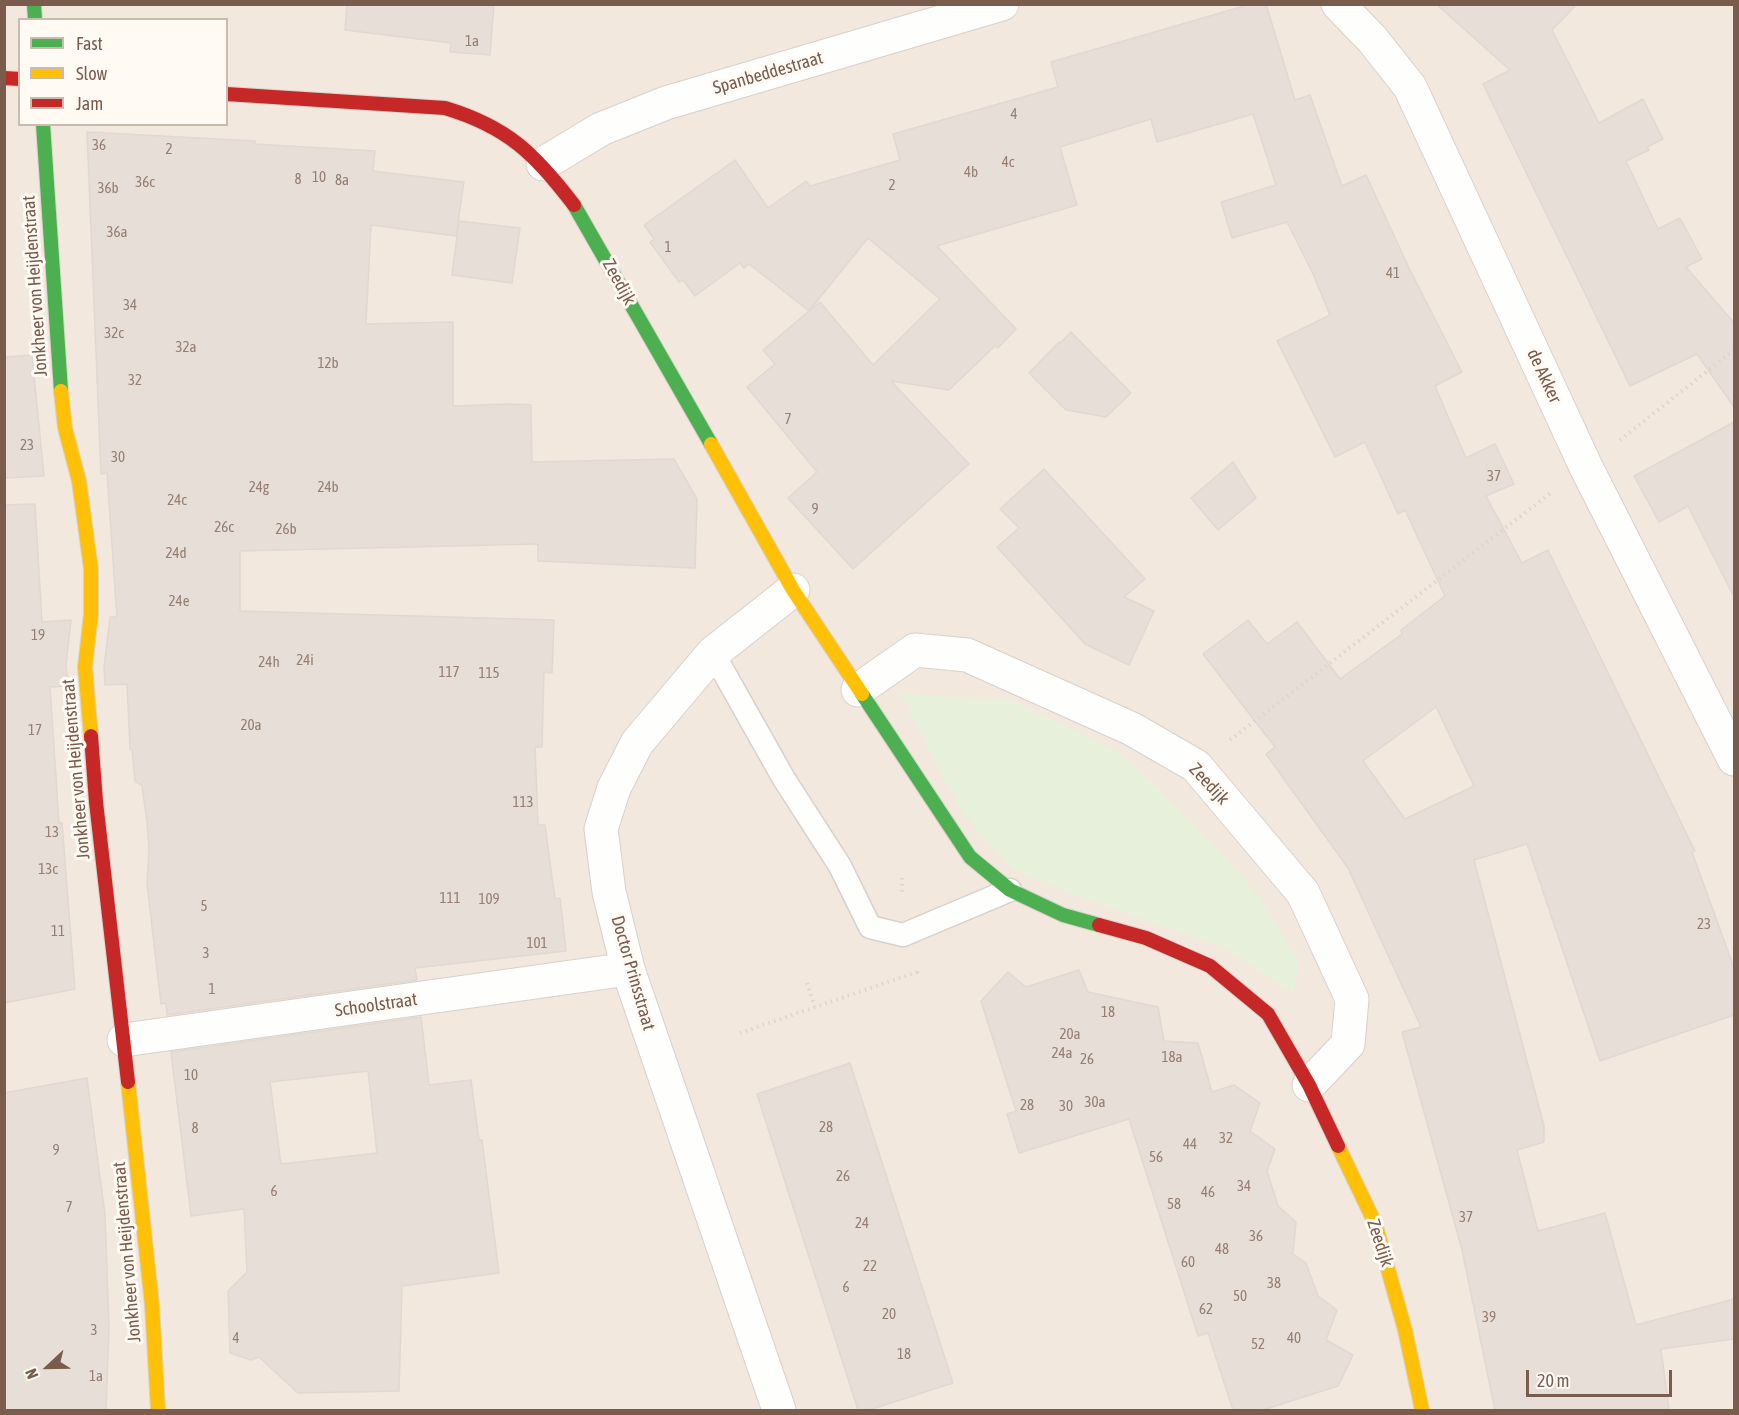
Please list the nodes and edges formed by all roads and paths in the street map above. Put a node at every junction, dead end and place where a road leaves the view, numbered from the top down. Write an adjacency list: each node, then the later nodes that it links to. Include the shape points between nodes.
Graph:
1 (1002, 4): 5 (street, Spanbeddestraat, via 666,103 601,129)
2 (1338, 4): 7 (street, de Akker, via 1410,87)
3 (228, 94): 5 (main road, Zeedijk, via 445,108 470,114 499,130)
4 (43, 126): 20 (main road, Jonkheer von Heijdenstraat, via 60,384 91,569 85,667 96,802)
5 (543, 164): 8 (main road, Zeedijk, via 582,214)
6 (1734, 350): 7 (path)
7 (1586, 467): 11 (street, de Akker); 12 (path)
8 (793, 590): 9 (street, Doctor Prinsstraat); 10 (main road, Zeedijk)
9 (713, 653): 15 (lane, via 783,779 840,866 870,927); 16 (street, Doctor Prinsstraat, via 637,743 614,788 601,830 609,892)
10 (858, 690): 12 (street, Zeedijk, via 915,650 967,655 1132,729); 14 (main road, Zeedijk, via 970,857)
11 (1734, 759)
12 (1196, 765): 21 (street, Zeedijk, via 1303,893 1352,999 1348,1044)
13 (902, 878): 15 (path)
14 (1010, 890): 15 (lane); 21 (main road, Zeedijk, via 1063,915 1146,938 1210,966 1268,1014)
15 (903, 935): 18 (path, via 917,972)
16 (628, 969): 20 (street, Schoolstraat); 23 (street, Doctor Prinsstraat)
17 (807, 983): 18 (path)
18 (815, 1007): 19 (path)
19 (741, 1033)
20 (124, 1040): 22 (main road, Jonkheer von Heijdenstraat, via 152,1305)
21 (1309, 1084): 24 (main road, Zeedijk, via 1375,1223 1406,1330)
22 (158, 1410)
23 (779, 1410)
24 (1422, 1410)

